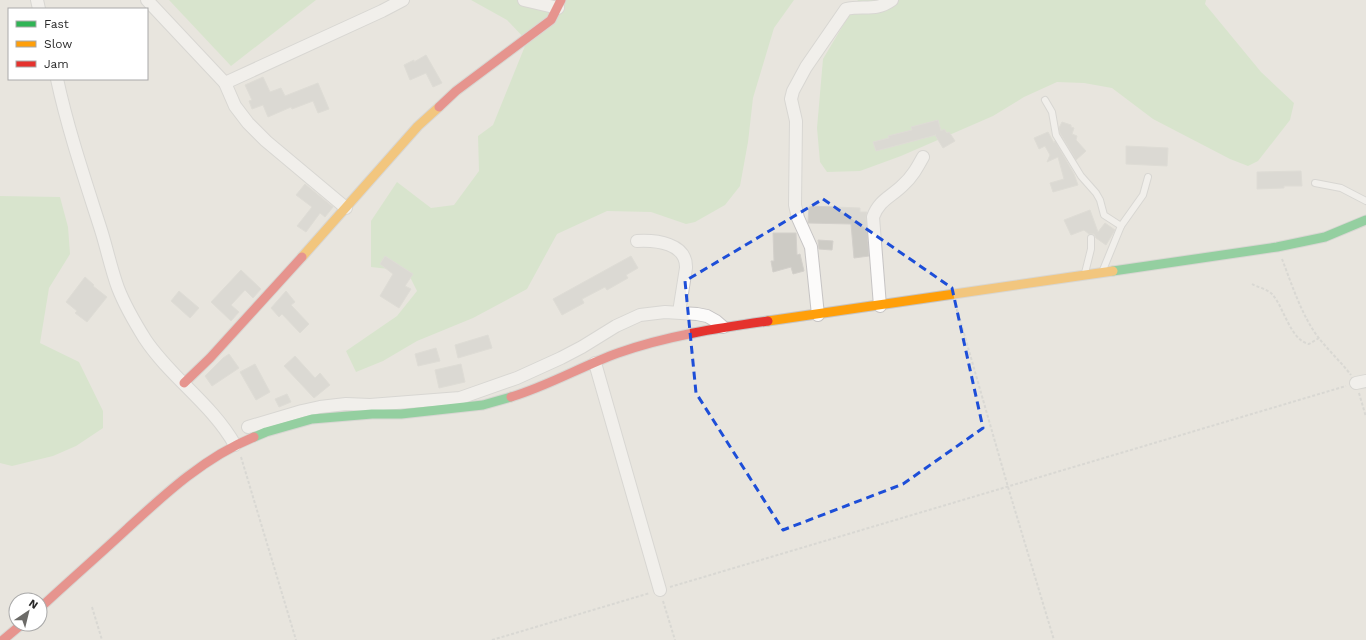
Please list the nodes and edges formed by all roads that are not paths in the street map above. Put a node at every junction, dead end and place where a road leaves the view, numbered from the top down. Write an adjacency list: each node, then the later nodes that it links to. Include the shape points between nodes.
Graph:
1 (147, 0): 7 (street)
2 (403, 0): 7 (street)
3 (524, 0): 5 (street)
4 (892, 0): 22 (street, via 880,7 846,9 806,67 793,92 796,121 796,205 798,218 811,247)
5 (560, 4): 13 (street, via 551,20 434,110)
6 (56, 80): 25 (street, via 118,289 146,340)
7 (225, 83): 13 (street, via 235,106 248,123)
8 (1045, 100): 15 (lane, via 1052,112 1056,135 1081,176 1096,193 1104,215)
9 (923, 156): 20 (street, via 915,173 880,204 873,218)
10 (1148, 177): 15 (lane, via 1143,196)
11 (1315, 183): 12 (lane, via 1341,188)
12 (1366, 201)
13 (346, 208): 25 (street, via 265,299)
14 (1366, 220): 18 (street, via 1325,237 1277,247)
15 (1121, 226): 18 (lane)
16 (1091, 238): 19 (lane, via 1091,249)
17 (637, 241): 21 (street, via 655,240 676,248 685,257 687,263)
18 (1102, 272): 19 (street)
19 (1084, 275): 20 (street)
20 (880, 306): 22 (street)
21 (679, 312): 23 (street, via 707,316); 26 (street, via 656,312 634,317 561,358 517,378 460,398 320,407)
22 (818, 315): 23 (street)
23 (723, 327): 24 (street, via 656,342)
24 (595, 363): 27 (street, via 531,391 483,405 401,414 312,419 266,432); 28 (street)
25 (184, 383): 27 (street, via 227,430)
26 (248, 426)
27 (235, 445): 29 (street, via 168,492)
28 (660, 590)
29 (48, 601)
30 (12, 632): 31 (street)
31 (3, 640)

